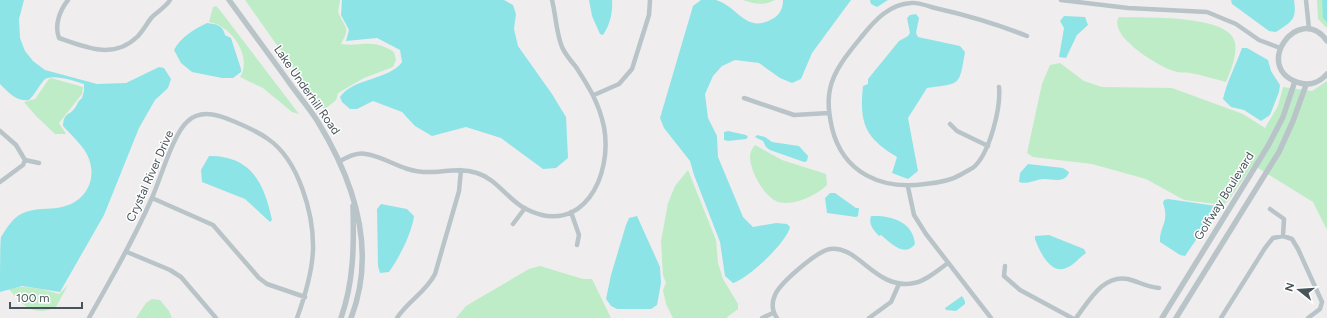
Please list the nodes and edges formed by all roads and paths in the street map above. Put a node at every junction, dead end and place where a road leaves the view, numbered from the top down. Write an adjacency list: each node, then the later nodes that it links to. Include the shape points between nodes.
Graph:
1 (68, 0): 2 (street, via 63,6 57,25 59,38 91,49 123,47 136,38 153,16)
2 (170, 0)
3 (229, 0): 26 (street, Lake Underhill Road, via 318,121)
4 (552, 0): 17 (street, via 562,48)
5 (650, 0): 17 (street, via 649,15 632,69 619,84)
6 (1061, 0): 12 (street, via 1128,8 1207,12 1236,24 1259,40)
7 (1306, 0): 9 (street)
8 (912, 1): 10 (street); 19 (street, via 892,8 876,19 848,54 830,89)
9 (1309, 29): 11 (street); 12 (street, via 1291,33)
10 (1027, 36)
11 (1327, 40)
12 (1280, 48): 14 (street, via 1281,69 1288,78)
13 (1327, 74): 15 (street, via 1320,80)
14 (1295, 81): 15 (street); 21 (street, Golfway Boulevard)
15 (1306, 84): 23 (street, Golfway Boulevard)
16 (999, 87): 24 (street, via 1000,97)
17 (594, 95): 35 (street, via 604,127 602,174 594,193)
18 (744, 98): 19 (street, via 794,115)
19 (829, 113): 30 (street, via 835,141 845,158 875,180 890,185)
20 (950, 124): 24 (street, via 957,132)
21 (1277, 130): 23 (street); 39 (street, Golfway Boulevard)
22 (0, 131): 25 (street, via 16,145)
23 (1287, 134): 41 (street, Golfway Boulevard, via 1279,152)
24 (988, 146): 30 (street, via 975,166 959,176 934,183)
25 (26, 160): 27 (street); 29 (street)
26 (340, 161): 28 (street, via 353,155 365,154 411,170); 32 (street, Lake Underhill Road)
27 (39, 163)
28 (461, 170): 33 (street, via 478,173 490,179); 53 (street, via 459,191 435,274 430,285 405,306)
29 (0, 182)
30 (908, 186): 42 (street, via 914,215)
31 (152, 198): 40 (street, Crystal River Drive); 46 (street, via 213,225 267,284); 46 (street, Crystal River Drive, via 178,133 188,120 202,114 213,113 269,139 292,165 306,202 313,250)
32 (352, 200): 51 (street, Lake Underhill Road, via 354,260); 52 (street, Lake Underhill Road, via 360,218 362,241 359,290)
33 (525, 208): 35 (street, via 552,216); 36 (street)
34 (1270, 209): 37 (street, via 1284,219)
35 (571, 212): 38 (street, via 579,235)
36 (513, 224)
37 (1283, 236): 62 (street, via 1273,238 1264,248); 63 (street, via 1292,239 1298,249 1322,302 1320,309)
38 (577, 244)
39 (1205, 249): 41 (street); 60 (street, Golfway Boulevard)
40 (127, 252): 48 (street, Crystal River Drive); 49 (street, via 181,277)
41 (1215, 254): 61 (street, Golfway Boulevard)
42 (948, 263): 44 (street, via 915,283); 57 (street)
43 (1005, 266): 58 (street, via 1004,276 1020,290)
44 (899, 284): 47 (street, via 883,279 846,252 829,249 816,255 775,294); 56 (street, via 891,302)
45 (1158, 288): 59 (street, via 1126,279 1111,281 1098,289)
46 (305, 296): 50 (street, Crystal River Drive)
47 (773, 313): 54 (street); 55 (street)
48 (89, 318)
49 (216, 318)
50 (297, 318)
51 (341, 318)
52 (351, 318)
53 (397, 318)
54 (762, 318)
55 (777, 318)
56 (869, 318)
57 (991, 318)
58 (1072, 318)
59 (1076, 318)
60 (1162, 318)
61 (1176, 318)
62 (1221, 318)
63 (1308, 318)

